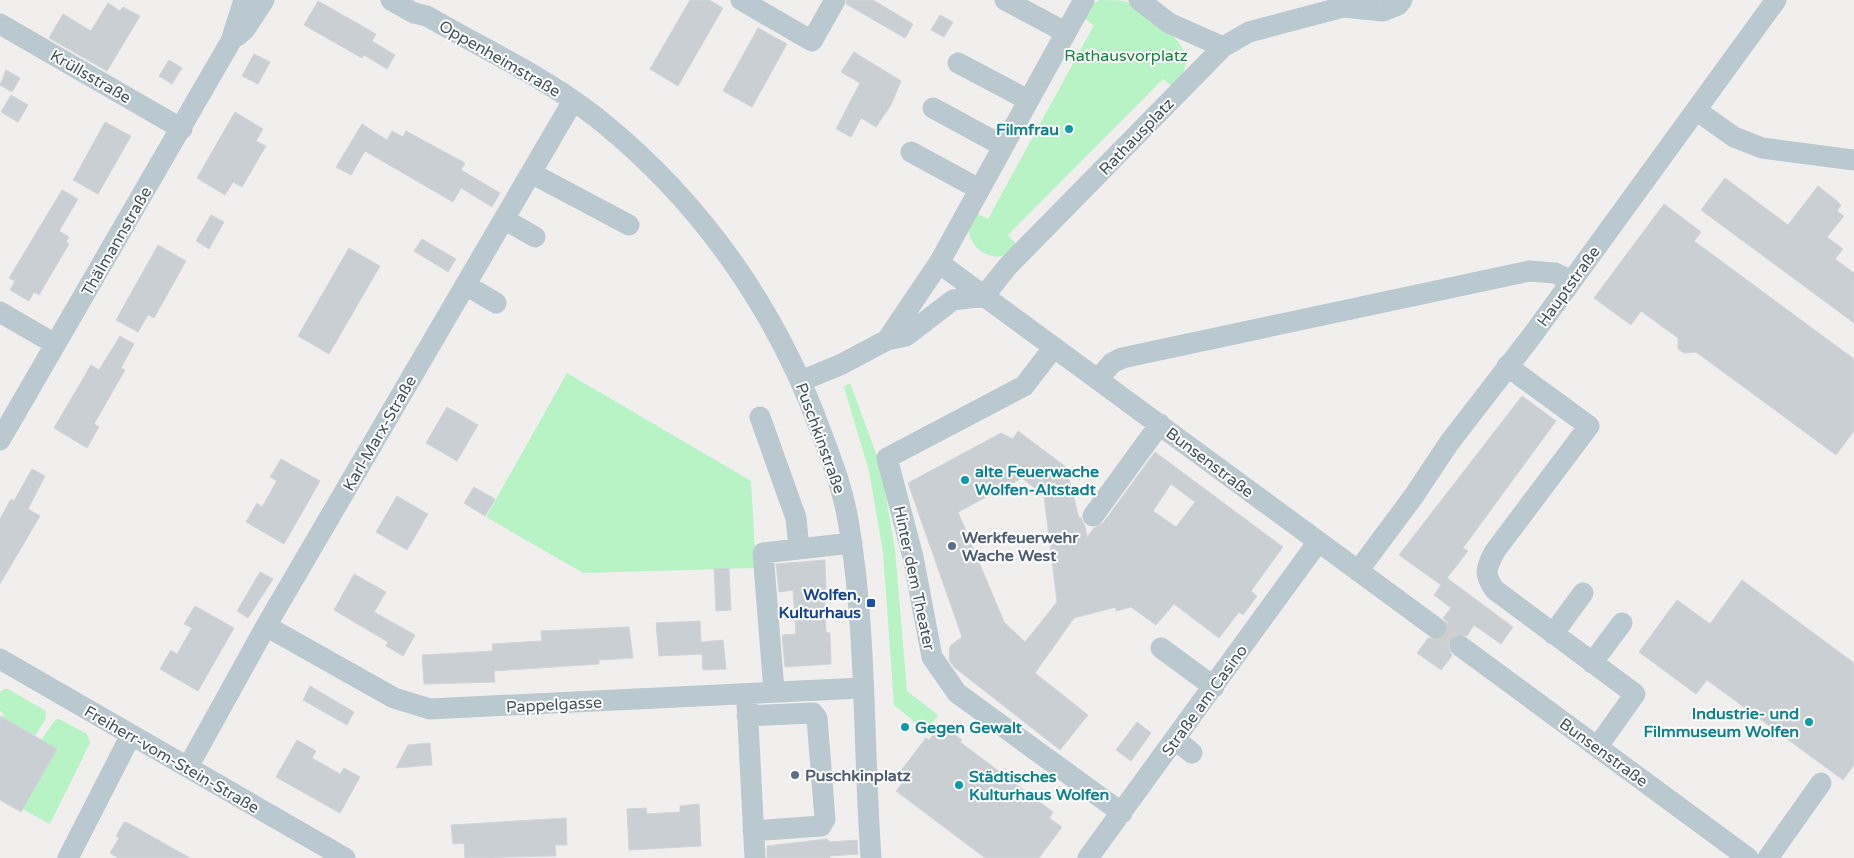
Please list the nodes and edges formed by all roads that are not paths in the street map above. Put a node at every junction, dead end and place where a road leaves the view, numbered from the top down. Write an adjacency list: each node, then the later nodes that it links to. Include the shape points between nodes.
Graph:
1 (244, 0): 14 (street, Thälmannstraße)
2 (264, 0): 14 (street, Thälmannstraße, via 245,29)
3 (391, 0): 11 (street, Oppenheimstraße, via 414,13)
4 (741, 0): 5 (street, via 812,40)
5 (835, 0)
6 (1005, 0): 13 (street)
7 (1084, 0): 13 (street)
8 (1139, 0): 15 (street, via 1169,23)
9 (1402, 0): 15 (street, Rathausplatz, via 1383,11 1343,7 1259,29)
10 (1776, 0): 20 (street, Hauptstraße)
11 (420, 8): 18 (street, Oppenheimstraße)
12 (0, 24): 21 (street, Krüllsstraße)
13 (1065, 32): 17 (street)
14 (231, 41): 21 (street, Thälmannstraße)
15 (1223, 47): 33 (street, Rathausplatz, via 1008,266)
16 (958, 63): 17 (street)
17 (1028, 100): 22 (street)
18 (573, 101): 25 (street, Karl-Marx-Straße); 41 (street, Puschkinstraße, via 602,122 655,172 724,249 765,309)
19 (933, 108): 22 (street)
20 (1696, 110): 24 (street, via 1734,137 1762,148); 31 (street, Hauptstraße)
21 (182, 129): 37 (street, Thälmannstraße)
22 (1003, 146): 26 (street)
23 (911, 152): 26 (street)
24 (1854, 160)
25 (531, 173): 27 (street, Karl-Marx-Straße); 28 (street)
26 (979, 189): 30 (street)
27 (504, 219): 29 (street); 32 (street, Karl-Marx-Straße)
28 (629, 225)
29 (535, 237)
30 (939, 263): 33 (street, Bunsenstraße); 36 (street)
31 (1571, 281): 39 (street, Hauptstraße); 40 (street, via 1554,272 1529,271 1122,358 1112,363)
32 (466, 285): 34 (street); 52 (street, Karl-Marx-Straße)
33 (984, 296): 36 (street, via 952,300 906,336); 38 (street, Bunsenstraße)
34 (496, 303)
35 (0, 312): 37 (street)
36 (887, 340): 41 (street)
37 (55, 344): 44 (street, Thälmannstraße)
38 (1054, 347): 40 (street, Bunsenstraße); 70 (street, Hinter dem Theater, via 1024,386 887,458 913,557 932,657 958,693)
39 (1507, 366): 49 (street, Hauptstraße); 54 (street, via 1588,426 1488,565 1487,579 1495,590)
40 (1098, 379): 43 (street, Bunsenstraße)
41 (801, 381): 47 (street, Puschkinstraße, via 838,477)
42 (760, 417): 48 (street, via 796,518)
43 (1160, 424): 45 (street); 46 (street, Bunsenstraße)
44 (0, 440)
45 (1093, 516)
46 (1318, 542): 49 (street, Bunsenstraße); 60 (street, Straße am Casino)
47 (852, 543): 48 (street); 59 (street, Puschkinstraße)
48 (799, 548): 61 (street, via 763,553)
49 (1358, 571): 53 (street, Bunsenstraße)
50 (1582, 593): 54 (street)
51 (1622, 624): 58 (street)
52 (266, 626): 62 (street, Pappelgasse, via 394,698 430,709); 68 (street, Karl-Marx-Straße)
53 (1436, 628)
54 (1553, 634): 58 (street)
55 (1460, 646): 66 (street, Bunsenstraße)
56 (1161, 648): 60 (street)
57 (0, 660): 64 (street, Freiherr-vom-Stein-Straße)
58 (1592, 662): 66 (street, via 1636,694)
59 (862, 688): 61 (street, Pappelgasse); 75 (street, Puschkinstraße)
60 (1214, 688): 65 (street, Straße am Casino)
61 (774, 691): 62 (street, Pappelgasse)
62 (746, 693): 63 (street)
63 (747, 716): 71 (street); 71 (street, via 813,713 817,718 825,819 821,826)
64 (131, 735): 68 (street, Freiherr-vom-Stein-Straße); 72 (street)
65 (1176, 740): 67 (street); 70 (street, Straße am Casino)
66 (1598, 746): 77 (street, Bunsenstraße)
67 (1192, 753)
68 (188, 767): 73 (street, Freiherr-vom-Stein-Straße)
69 (1821, 783): 78 (street)
70 (1122, 814): 76 (street, Straße am Casino)
71 (753, 831): 74 (street)
72 (68, 858)
73 (345, 858)
74 (755, 858)
75 (871, 858)
76 (1088, 858)
77 (1748, 858)
78 (1768, 858)

